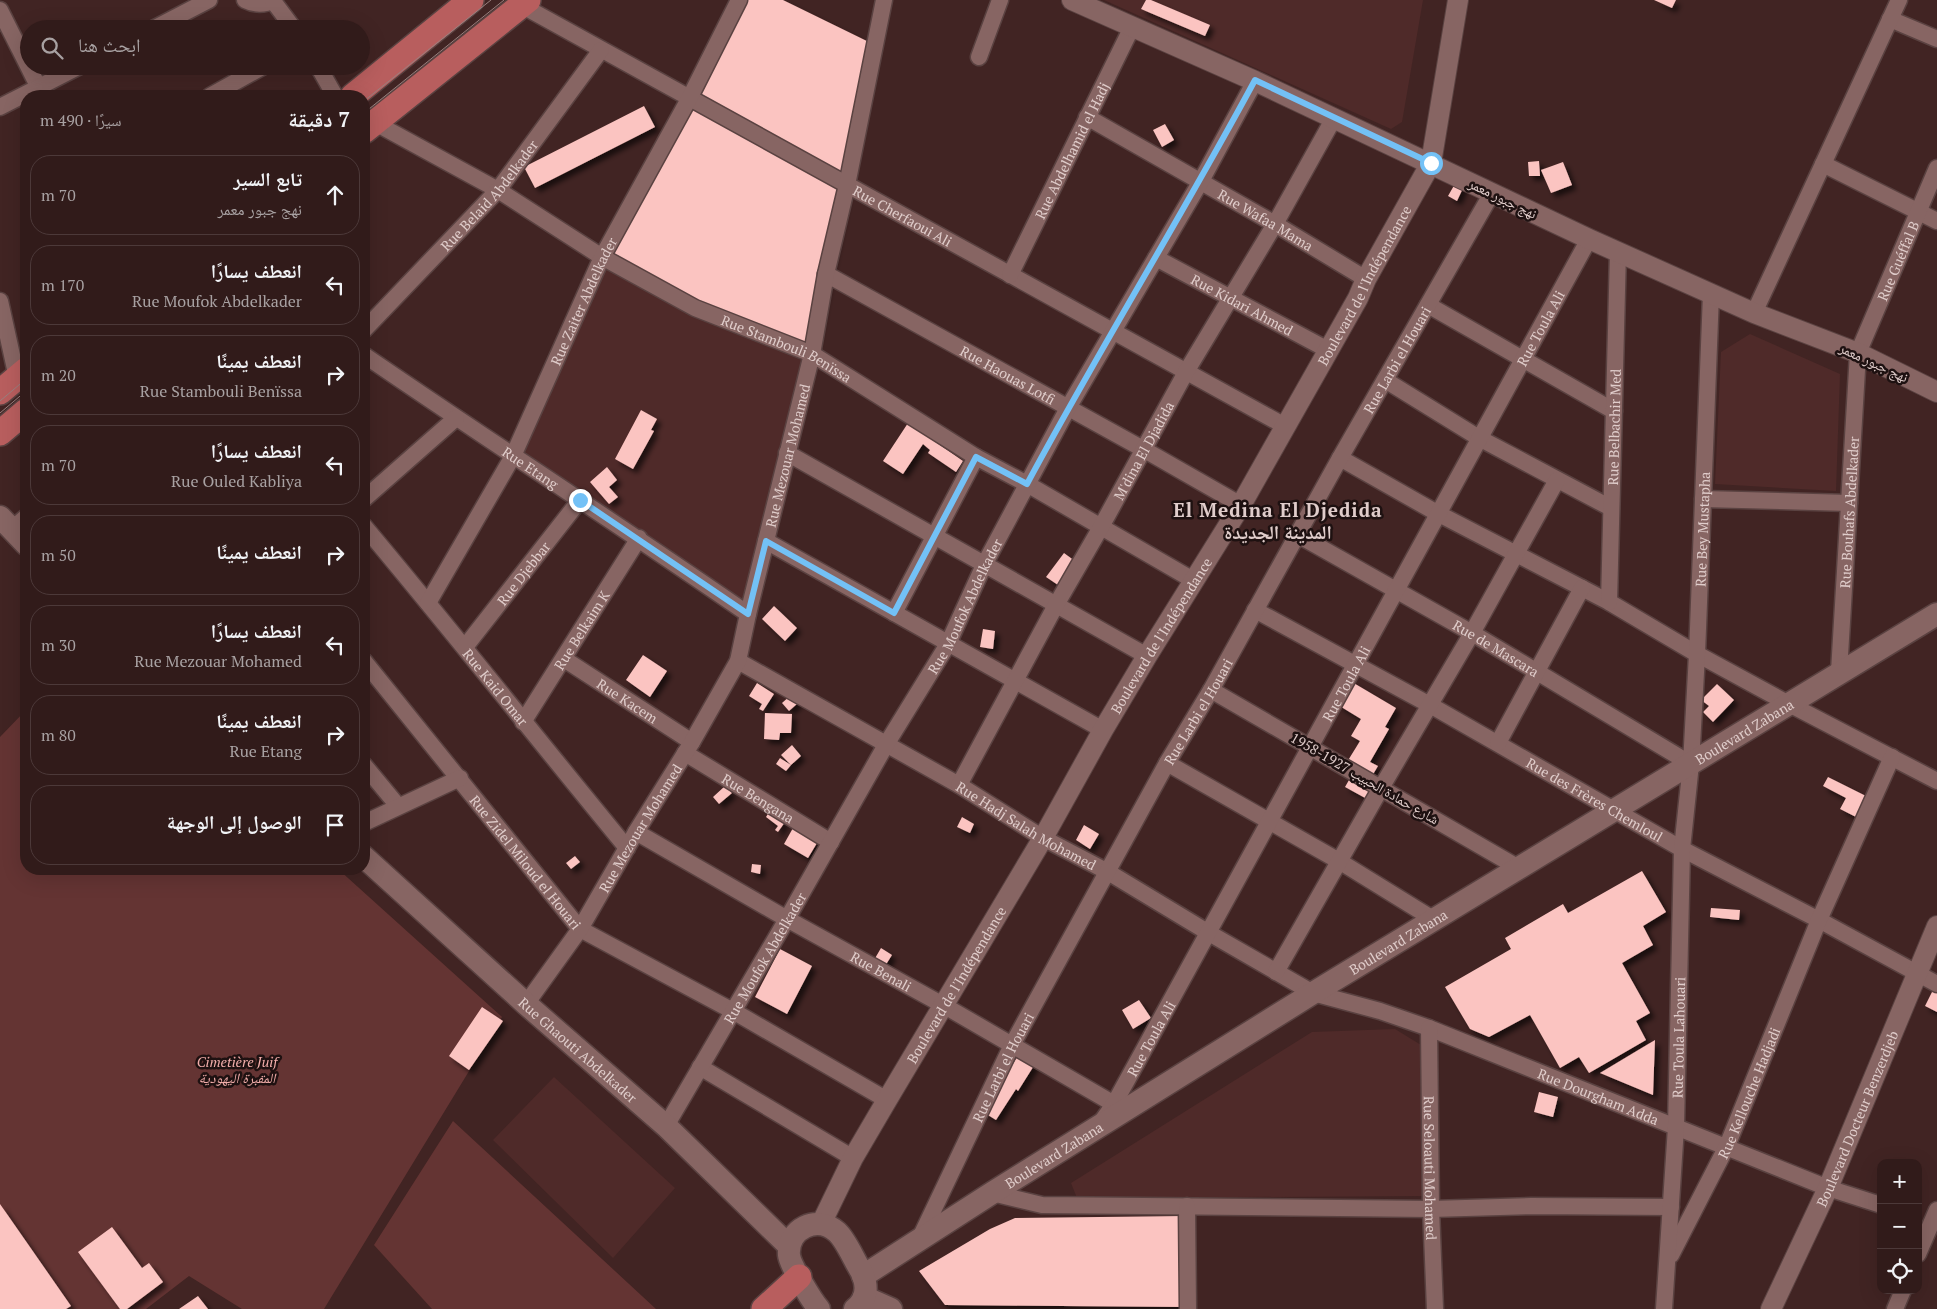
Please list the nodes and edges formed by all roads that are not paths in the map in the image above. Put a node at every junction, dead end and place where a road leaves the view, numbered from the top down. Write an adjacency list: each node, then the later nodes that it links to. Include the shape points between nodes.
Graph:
1 (209, 0): 14 (street)
2 (245, 0): 10 (street, via 255,4)
3 (470, 0): 30 (main road)
4 (739, 0): 31 (street, Rue Zaiter Abdelkader)
5 (884, 0): 42 (street, Rue Mezouar Mohamed)
6 (1000, 0): 20 (street)
7 (1072, 0): 16 (street, نهج جبور معمر)
8 (1458, 0): 38 (street, Boulevard de l'Indépendance)
9 (1899, 0): 13 (street)
10 (273, 1): 15 (street)
11 (525, 3): 19 (street, Rue Cherfaoui Ali); 36 (main road)
12 (0, 10): 18 (street)
13 (1890, 19): 17 (street); 39 (street)
14 (170, 20)
15 (287, 20)
16 (1132, 27): 25 (street, نهج جبور معمر); 34 (street, Rue Abdelhamid el Hadj)
17 (1937, 39)
18 (20, 50)
19 (601, 50): 31 (street, Rue Cherfaoui Ali); 43 (street, Rue Belaid Abdelkader)
20 (979, 56)
21 (32, 75): 26 (street)
22 (66, 75): 27 (street)
23 (248, 75): 28 (street)
24 (323, 75): 29 (street)
25 (1255, 80): 35 (street, نهج جبور معمر); 41 (street, Rue Moufok Abdelkader)
26 (40, 90)
27 (44, 90)
28 (221, 90)
29 (332, 90)
30 (360, 90)
31 (690, 97): 42 (street, Rue Cherfaoui Ali); 50 (street, Rue Zaiter Abdelkader)
32 (20, 100): 33 (street)
33 (0, 107)
34 (1087, 118): 41 (street, Rue Wafaa Mama); 53 (street, Rue Abdelhamid el Hadj)
35 (1334, 118): 38 (street, نهج جبور معمر); 47 (street, M'dina El Djadida)
36 (370, 121)
37 (370, 125): 43 (street, Rue Stambouli Benïssa)
38 (1431, 163): 44 (street, نهج جبور معمر); 54 (street, Boulevard de l'Indépendance)
39 (1823, 164): 45 (street); 59 (street)
40 (1937, 168): 45 (street, Rue Guéffal B)
41 (1201, 181): 47 (street, Rue Wafaa Mama); 51 (street, Rue Moufok Abdelkader)
42 (847, 185): 52 (street, Rue Mezouar Mohamed); 53 (street, Rue Cherfaoui Ali)
43 (498, 190): 50 (street, Rue Stambouli Benïssa); 60 (street, Rue Belaid Abdelkader)
44 (1492, 193): 48 (street, نهج جبور معمر); 58 (street, Rue Larbi el Houari)
45 (1919, 213): 46 (street); 64 (street, Rue Guéffal B)
46 (1937, 221)
47 (1275, 224): 54 (street, Rue Wafaa Mama); 56 (street, M'dina El Djadida)
48 (1589, 239): 49 (street, نهج جبور معمر); 66 (street, Rue Toula Ali)
49 (1618, 252): 55 (street, نهج جبور معمر); 72 (street, Rue Belbachir Med)
50 (602, 257): 63 (street, Rue Stambouli Benïssa, via 695,308); 80 (street, Rue Zaiter Abdelkader)
51 (1156, 258): 56 (street, Rue Kidari Ahmed); 61 (street, Rue Moufok Abdelkader)
52 (826, 274): 63 (street, Rue Mezouar Mohamed); 71 (street, Rue Haouas Lotfi)
53 (1010, 275): 61 (street, Rue Cherfaoui Ali)
54 (1366, 279): 62 (street, Boulevard de l'Indépendance)
55 (1711, 294): 59 (street, نهج جبور معمر); 86 (street, Rue Bey Mustapha)
56 (1230, 299): 62 (street, Rue Kidari Ahmed); 67 (street, M'dina El Djadida)
57 (0, 301): 68 (street)
58 (1428, 306): 66 (street); 69 (street, Rue Larbi el Houari)
59 (1754, 313): 64 (street, نهج جبور معمر)
60 (370, 324)
61 (1113, 332): 67 (street, Rue Cherfaoui Ali); 71 (street, Rue Moufok Abdelkader)
62 (1328, 350): 75 (street, Boulevard de l'Indépendance)
63 (812, 354): 79 (street, Rue Mezouar Mohamed); 81 (street, Rue Stambouli Benïssa)
64 (1858, 354): 70 (street, نهج جبور معمر); 88 (street, Rue Bouhafs Abdelkader)
65 (370, 359): 74 (street, Rue Etang)
66 (1522, 359): 72 (street); 77 (street, Rue Toula Ali)
67 (1186, 372): 75 (street, Rue Cherfaoui Ali); 78 (street, M'dina El Djadida)
68 (14, 380)
69 (1385, 380): 77 (street); 82 (street, Rue Larbi el Houari)
70 (1937, 392)
71 (1068, 408): 78 (street, Rue Haouas Lotfi); 84 (street, Rue Moufok Abdelkader)
72 (1614, 411): 90 (street, Rue Belbachir Med)
73 (20, 416): 76 (main road)
74 (456, 418): 80 (street, Rue Etang); 85 (street)
75 (1285, 426): 89 (street, Boulevard de l'Indépendance)
76 (0, 433)
77 (1479, 438): 83 (street); 91 (street, Rue Toula Ali)
78 (1143, 449): 89 (street, Rue Haouas Lotfi); 92 (street, M'dina El Djadida)
79 (787, 453): 95 (street); 97 (street, Rue Mezouar Mohamed)
80 (512, 456): 87 (street, Rue Etang); 104 (street, Rue Zaiter Abdelkader)
81 (976, 457): 84 (street, Rue Stambouli Benïssa); 95 (street)
82 (1340, 458): 91 (street); 94 (street, Rue Larbi el Houari)
83 (1557, 480): 90 (street); 98 (street)
84 (1027, 484): 92 (street, Rue Stambouli Benïssa); 99 (street, Rue Moufok Abdelkader)
85 (370, 494)
86 (1703, 499): 88 (street); 113 (street, Rue Bey Mustapha)
87 (580, 500): 96 (street, Rue Etang); 112 (street, Rue Djebbar)
88 (1849, 503): 120 (street, Rue Bouhafs Abdelkader)
89 (1240, 505): 100 (street, Boulevard de l'Indépendance)
90 (1611, 508): 103 (street, Rue Belbachir Med)
91 (1437, 513): 98 (street); 102 (street, Rue Toula Ali)
92 (1101, 527): 100 (street, Rue Stambouli Benïssa); 105 (street, M'dina El Djadida)
93 (370, 533): 104 (street, Rue Kaid Omar)
94 (1298, 535): 102 (street, Rue de Mascara); 106 (street, Rue Larbi el Houari)
95 (934, 537): 99 (street); 107 (street)
96 (638, 538): 108 (street, Rue Etang); 115 (street, Rue Belkaim K)
97 (766, 541): 107 (street); 108 (street, Rue Mezouar Mohamed)
98 (1515, 554): 101 (street); 110 (street)
99 (984, 565): 105 (street); 111 (street, Rue Moufok Abdelkader)
100 (1193, 580): 114 (street, Boulevard de l'Indépendance)
101 (1582, 588): 103 (street); 119 (street)
102 (1397, 589): 110 (street, Rue de Mascara); 117 (street, Rue Toula Ali)
103 (1609, 602): 113 (street)
104 (428, 603): 112 (street, Rue Kaid Omar)
105 (1056, 605): 114 (street); 121 (street, M'dina El Djadida)
106 (1255, 610): 117 (street, Rue des Frères Chemloul); 122 (street, Rue Larbi el Houari)
107 (894, 613): 111 (street)
108 (748, 614): 116 (street, Rue Mezouar Mohamed)
109 (1937, 614): 120 (main road, Boulevard Zabana)
110 (1472, 632): 119 (street, Rue de Mascara); 124 (street)
111 (948, 644): 121 (street); 127 (street, Rue Moufok Abdelkader)
112 (465, 647): 125 (street, Rue Kaid Omar)
113 (1697, 654): 123 (street); 133 (street, Rue Bey Mustapha)
114 (1146, 656): 126 (street, Boulevard de l'Indépendance)
115 (564, 659): 125 (street, Rue Belkaim K); 130 (street, Rue Kacem)
116 (738, 661): 127 (street, Rue Hadj Salah Mohamed); 130 (street, Rue Mezouar Mohamed)
117 (1355, 665): 124 (street, Rue des Frères Chemloul); 129 (street, Rue Toula Ali)
118 (370, 668): 135 (street, Rue Zidel Miloud el Houari)
119 (1537, 671): 128 (street); 133 (street, Rue de Mascara)
120 (1839, 672): 123 (main road, Boulevard Zabana)
121 (1016, 680): 126 (street); 137 (street, M'dina El Djadida)
122 (1212, 690): 129 (street, شارع حمادة الحبيب 1927-1958); 132 (street, Rue Larbi el Houari)
123 (1789, 704): 131 (street); 133 (main road, Boulevard Zabana)
124 (1430, 705): 128 (street, Rue des Frères Chemloul); 138 (street)
125 (523, 722): 146 (street, Rue Kaid Omar)
126 (1103, 730): 144 (street, Boulevard de l'Indépendance)
127 (886, 743): 137 (street, Rue Hadj Salah Mohamed); 145 (street, Rue Moufok Abdelkader)
128 (1498, 743): 140 (street, Rue des Frères Chemloul)
129 (1310, 746): 138 (street, شارع حمادة الحبيب 1927-1958); 142 (street, Rue Toula Ali)
130 (689, 748): 143 (street, Rue Mezouar Mohamed); 145 (street, Rue Bengana)
131 (1892, 757): 136 (street); 154 (street, Rue Kellouche Hadjadi)
132 (1167, 763): 142 (street); 151 (street, Rue Larbi el Houari)
133 (1690, 764): 140 (main road, Boulevard Zabana); 147 (street, Rue Toula Lahouari)
134 (370, 772): 139 (street)
135 (460, 778): 139 (street); 156 (street, Rue Zidel Miloud el Houari)
136 (1937, 780)
137 (959, 785): 144 (street, Rue Hadj Salah Mohamed)
138 (1381, 788): 148 (street); 150 (street, شارع حمادة الحبيب 1927-1958)
139 (398, 806): 141 (street)
140 (1614, 808): 147 (street, Rue des Frères Chemloul); 150 (main road, Boulevard Zabana)
141 (370, 820)
142 (1269, 822): 148 (street); 157 (street, Rue Toula Ali)
143 (636, 832): 146 (street, Rue Mezouar Mohamed); 152 (street, Rue Benali)
144 (1043, 838): 151 (street, Rue Hadj Salah Mohamed); 163 (street, Boulevard de l'Indépendance)
145 (831, 842): 152 (street, Rue Moufok Abdelkader)
146 (627, 848): 156 (street, Rue Mezouar Mohamed)
147 (1682, 849): 154 (street, Rue des Frères Chemloul); 171 (street, Rue Toula Lahouari)
148 (1339, 861): 153 (street); 158 (street)
149 (370, 862): 162 (main road, Rue Ghaouti Abdelkader)
150 (1518, 867): 153 (main road, Boulevard Zabana)
151 (1108, 872): 157 (street, Rue Hadj Salah Mohamed); 166 (street, Rue Larbi el Houari)
152 (787, 919): 163 (street, Rue Benali); 164 (street, Rue Moufok Abdelkader)
153 (1433, 919): 161 (main road, Boulevard Zabana)
154 (1819, 920): 159 (street, Rue des Frères Chemloul); 172 (street, Rue Kellouche Hadjadi)
155 (1937, 926): 159 (street, Boulevard Docteur Benzerdjeb)
156 (580, 929): 162 (street, Rue Mezouar Mohamed); 164 (street, Rue Zidel Miloud el Houari)
157 (1209, 933): 158 (street, Rue Hadj Salah Mohamed); 169 (street, Rue Toula Ali)
158 (1276, 972): 161 (street, Rue Hadj Salah Mohamed)
159 (1918, 973): 160 (street, Rue des Frères Chemloul); 174 (street, Boulevard Docteur Benzerdjeb)
160 (1937, 984)
161 (1313, 992): 165 (street, Rue Dourgham Adda); 169 (main road, Boulevard Zabana)
162 (526, 1004): 170 (main road, Rue Ghaouti Abdelkader)
163 (943, 1005): 166 (street, Rue Benali); 168 (street, Boulevard de l'Indépendance)
164 (733, 1011): 167 (street, Rue Moufok Abdelkader); 168 (street, Rue Zidel Miloud el Houari)
165 (1430, 1028): 171 (street, Rue Dourgham Adda); 179 (street, Rue Seloauti Mohamed)
166 (1012, 1045): 169 (street, Rue Benali); 182 (street, Rue Larbi el Houari)
167 (700, 1067): 170 (street, Rue Moufok Abdelkader); 173 (street)
168 (886, 1100): 173 (street, Boulevard de l'Indépendance)
169 (1121, 1106): 175 (main road, Boulevard Zabana, via 1099,1126)
170 (666, 1126): 183 (main road, Rue Ghaouti Abdelkader)
171 (1676, 1127): 172 (street, Rue Dourgham Adda); 178 (street, Rue Toula Lahouari)
172 (1727, 1146): 174 (street, Rue Dourgham Adda); 185 (street, Rue Kellouche Hadjadi)
173 (853, 1158): 181 (street, Boulevard de l'Indépendance)
174 (1828, 1188): 176 (street, Rue Dourgham Adda); 195 (street, Boulevard Docteur Benzerdjeb)
175 (992, 1193): 177 (street, via 1042,1205); 182 (main road, Boulevard Zabana)
176 (1878, 1204)
177 (1187, 1206): 179 (street); 192 (street)
178 (1671, 1207): 179 (street); 185 (street, Rue Toula Lahouari)
179 (1431, 1208): 193 (street, Rue Seloauti Mohamed)
180 (1931, 1218): 184 (street)
181 (821, 1224): 183 (main road, via 809,1224 800,1230); 187 (main road, via 839,1233)
182 (919, 1240): 187 (main road, Boulevard Zabana)
183 (789, 1246): 186 (main road, via 789,1258)
184 (1920, 1249)
185 (1667, 1261): 194 (street, Rue Toula Lahouari)
186 (799, 1277): 189 (main road); 190 (main road)
187 (861, 1294): 191 (main road)
188 (1901, 1294): 196 (street)
189 (817, 1308)
190 (764, 1309)
191 (891, 1309)
192 (1188, 1309)
193 (1435, 1309)
194 (1664, 1309)
195 (1771, 1309)
196 (1895, 1309)

